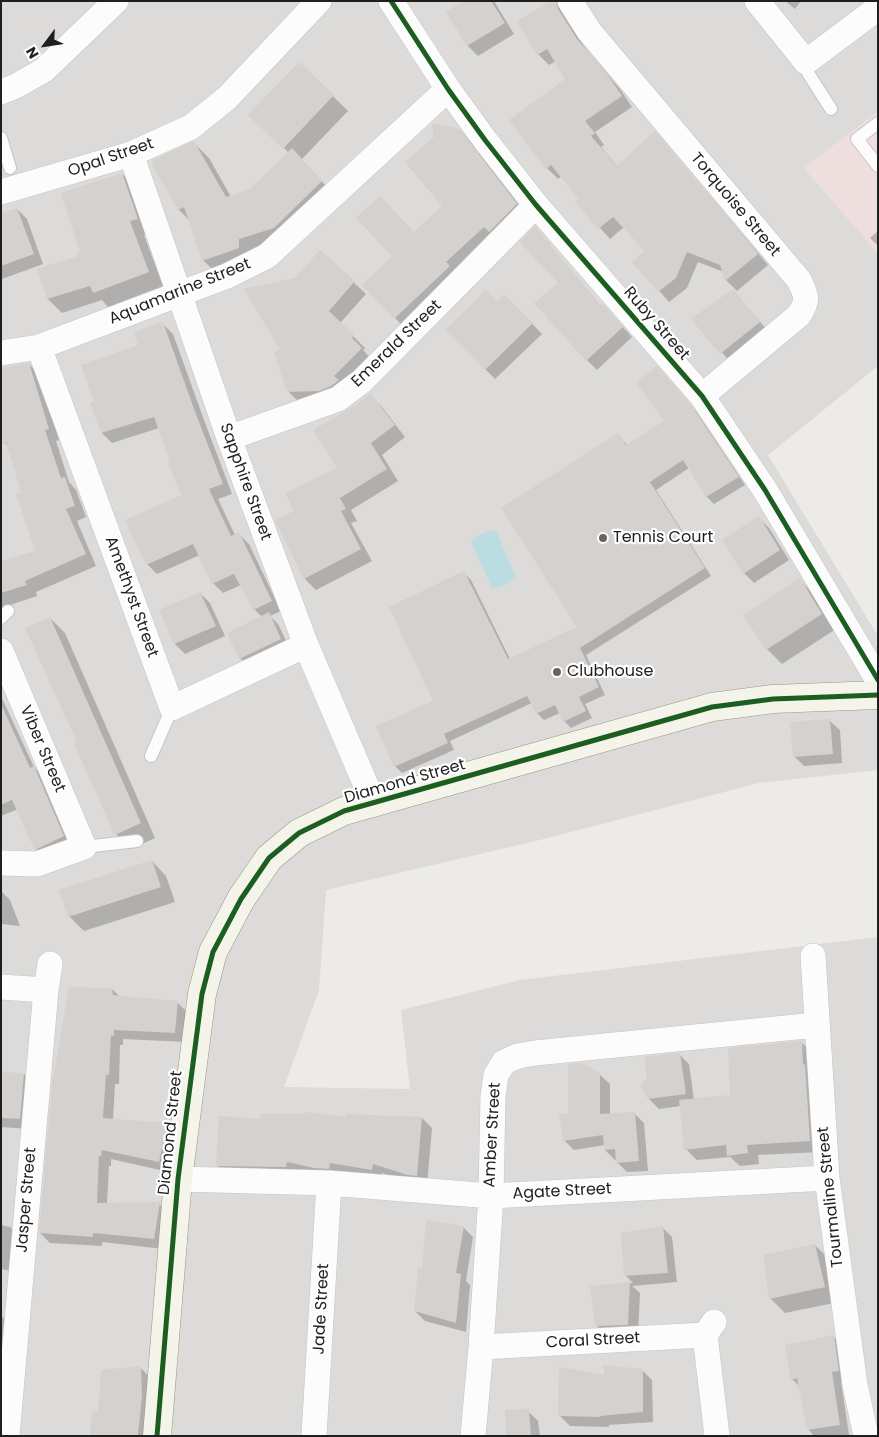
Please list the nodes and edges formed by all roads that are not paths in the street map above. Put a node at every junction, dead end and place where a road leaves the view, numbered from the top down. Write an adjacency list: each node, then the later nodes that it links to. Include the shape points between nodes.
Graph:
1 (116, 1): 9 (street, via 44,70)
2 (319, 1): 13 (street, Opal Street, via 227,98 190,127)
3 (390, 1): 8 (street, Ruby Street)
4 (570, 1): 21 (street, Torquoise Street, via 589,31 799,280 806,295 804,308 798,316)
5 (757, 1): 7 (street)
6 (878, 8): 7 (street)
7 (806, 62): 10 (lane, via 808,73)
8 (448, 90): 17 (street, Ruby Street); 18 (street, Aquamarine Street, via 267,256 227,276)
9 (1, 92)
10 (831, 109)
11 (878, 123): 14 (lane, via 857,138)
12 (1, 138): 15 (lane)
13 (131, 154): 16 (street, Opal Street); 18 (street, Sapphire Street)
14 (878, 166)
15 (10, 168)
16 (1, 192)
17 (536, 204): 21 (street, Ruby Street); 22 (street, Emerald Street, via 362,381 338,399)
18 (178, 294): 19 (street, Aquamarine Street); 22 (street, Sapphire Street)
19 (39, 347): 20 (street, Aquamarine Street); 27 (street, Amethyst Street)
20 (1, 354)
21 (702, 396): 25 (street, Ruby Street, via 765,490)
22 (229, 438): 23 (street, Sapphire Street)
23 (306, 645): 27 (street); 29 (street, Sapphire Street)
24 (1, 651): 31 (street, Viber Street)
25 (878, 680)
26 (878, 696): 29 (street, Diamond Street, via 773,700 712,707)
27 (172, 708): 28 (lane)
28 (151, 756)
29 (374, 804): 39 (street, Diamond Street, via 344,811 298,833 269,858 241,899 213,952 202,994)
30 (137, 841): 31 (lane)
31 (84, 847): 32 (street, via 37,864)
32 (1, 863)
33 (812, 956): 37 (street, Tourmaline Street)
34 (50, 964): 36 (street, Jasper Street)
35 (1, 987): 36 (street)
36 (46, 990): 43 (street, Jasper Street)
37 (816, 1025): 38 (street, Tourmaline Street); 41 (street, Amber Street, via 535,1053 504,1062 496,1075 493,1096)
38 (827, 1178): 41 (street, Agate Street); 49 (street, Tourmaline Street, via 855,1385)
39 (178, 1180): 40 (street, Agate Street); 45 (street, Diamond Street)
40 (329, 1183): 41 (street, Agate Street); 46 (street, Jade Street)
41 (491, 1196): 42 (street, Amber Street)
42 (481, 1346): 47 (street, Amber Street); 48 (street, Coral Street, via 709,1329)
43 (6, 1373): 44 (street, Jasper Street)
44 (7, 1436)
45 (157, 1436)
46 (314, 1436)
47 (473, 1436)
48 (717, 1436)
49 (866, 1436)

